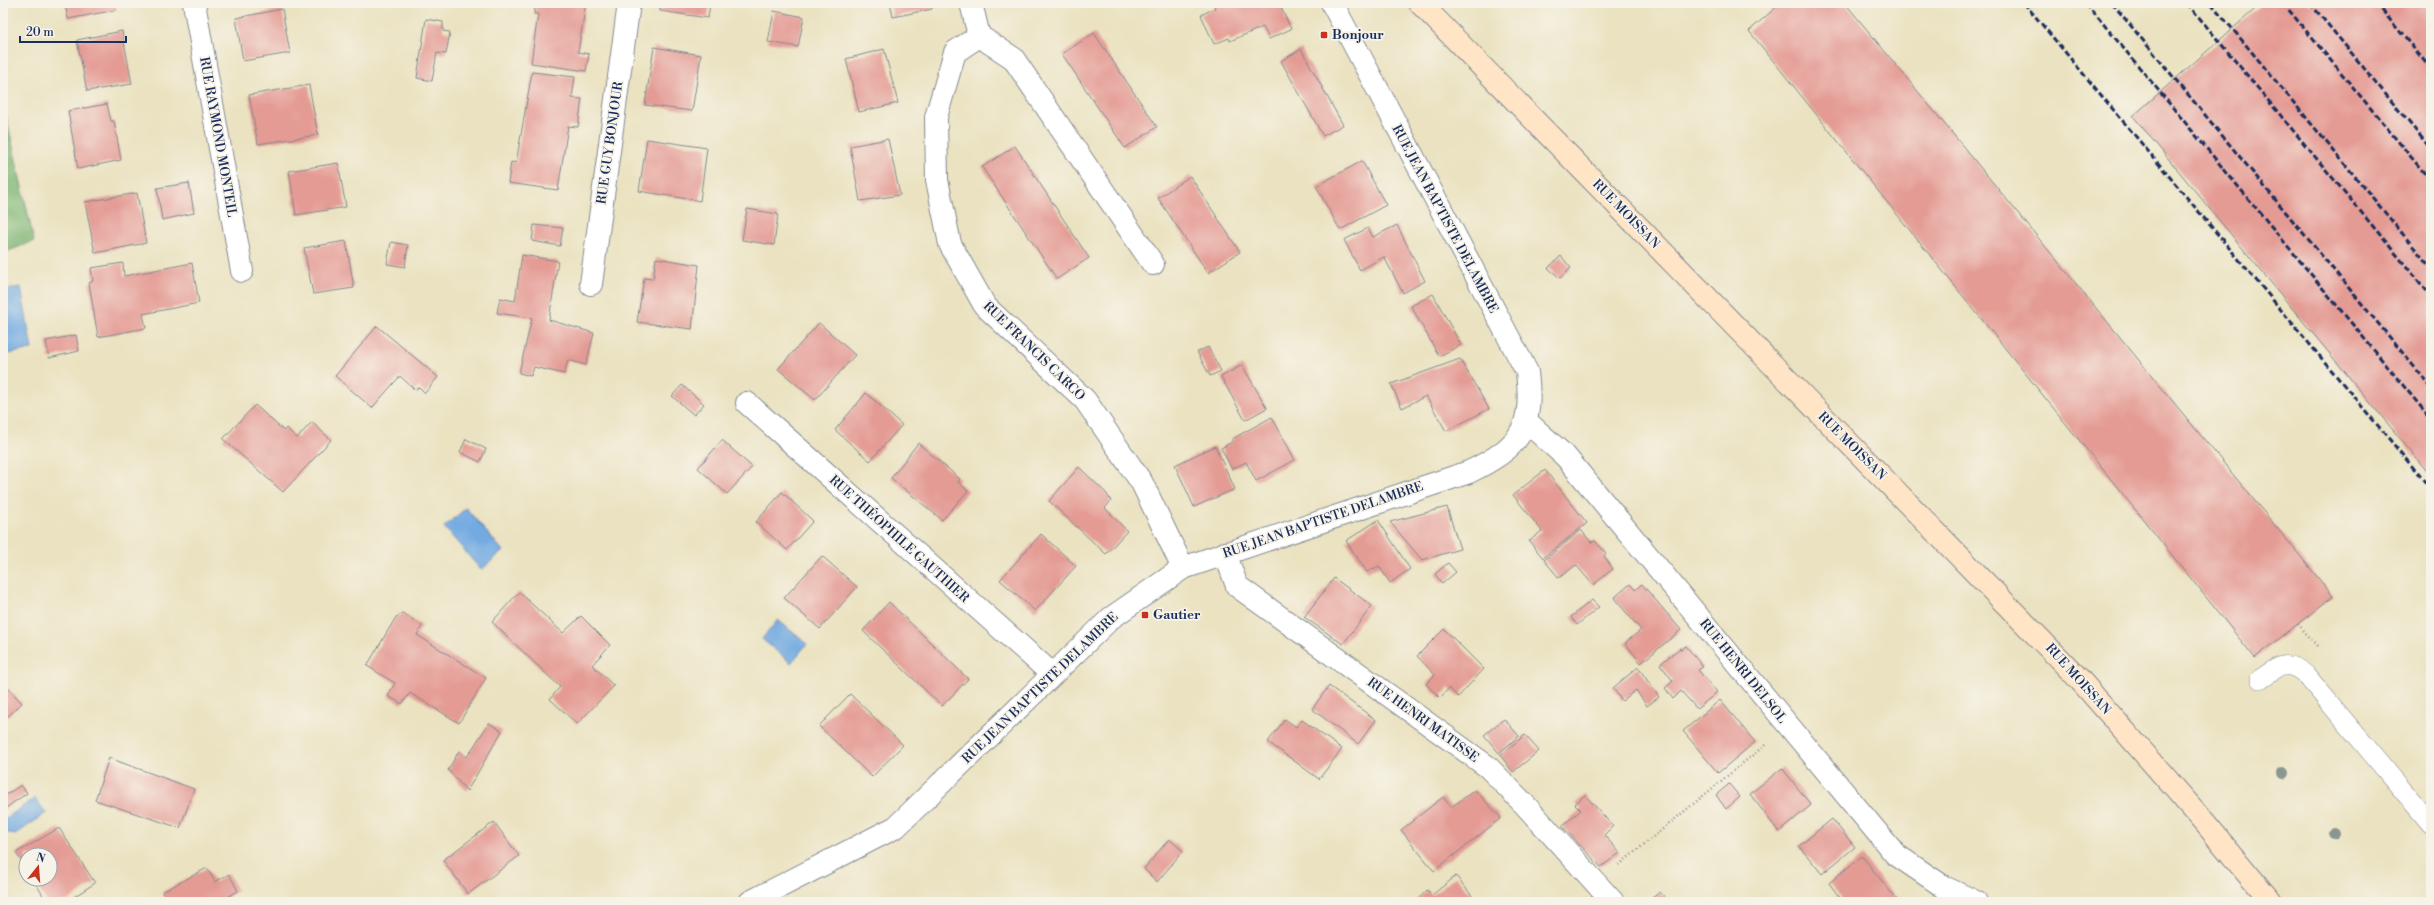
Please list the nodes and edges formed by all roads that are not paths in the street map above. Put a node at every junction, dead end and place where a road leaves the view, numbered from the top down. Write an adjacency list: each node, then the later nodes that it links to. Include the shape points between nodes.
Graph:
1 (194, 3): 8 (street, RUE RAYMOND MONTEIL)
2 (629, 3): 9 (street, RUE GUY BONJOUR)
3 (971, 3): 6 (street)
4 (1332, 3): 11 (street, RUE JEAN BAPTISTE DELAMBRE, via 1527,372 1530,394)
5 (1420, 3): 21 (main road, RUE MOISSAN, via 2080,680)
6 (979, 36): 7 (street, via 1013,58); 13 (street, RUE FRANCIS CARCO, via 955,52 936,117 937,180 950,244 985,306 1085,400 1142,484)
7 (1153, 264)
8 (242, 271)
9 (591, 284)
10 (747, 403): 14 (street, RUE THÉOPHILE GAUTHIER)
11 (1526, 421): 12 (street, RUE JEAN BAPTISTE DELAMBRE, via 1518,440 1497,458 1470,472); 17 (street, RUE HENRI DELSOL, via 1566,457 1895,854)
12 (1225, 553): 13 (street, RUE JEAN BAPTISTE DELAMBRE); 19 (street, RUE HENRI MATISSE, via 1238,586 1488,767)
13 (1183, 568): 14 (street, RUE JEAN BAPTISTE DELAMBRE, via 1111,618)
14 (1052, 674): 18 (street, RUE JEAN BAPTISTE DELAMBRE, via 896,827)
15 (2260, 679): 16 (lane, via 2278,667 2286,665 2294,666 2306,675)
16 (2431, 824)
17 (1945, 894): 20 (street, RUE HENRI DELSOL)
18 (750, 902)
19 (1613, 902)
20 (1976, 902)
21 (2271, 902)

